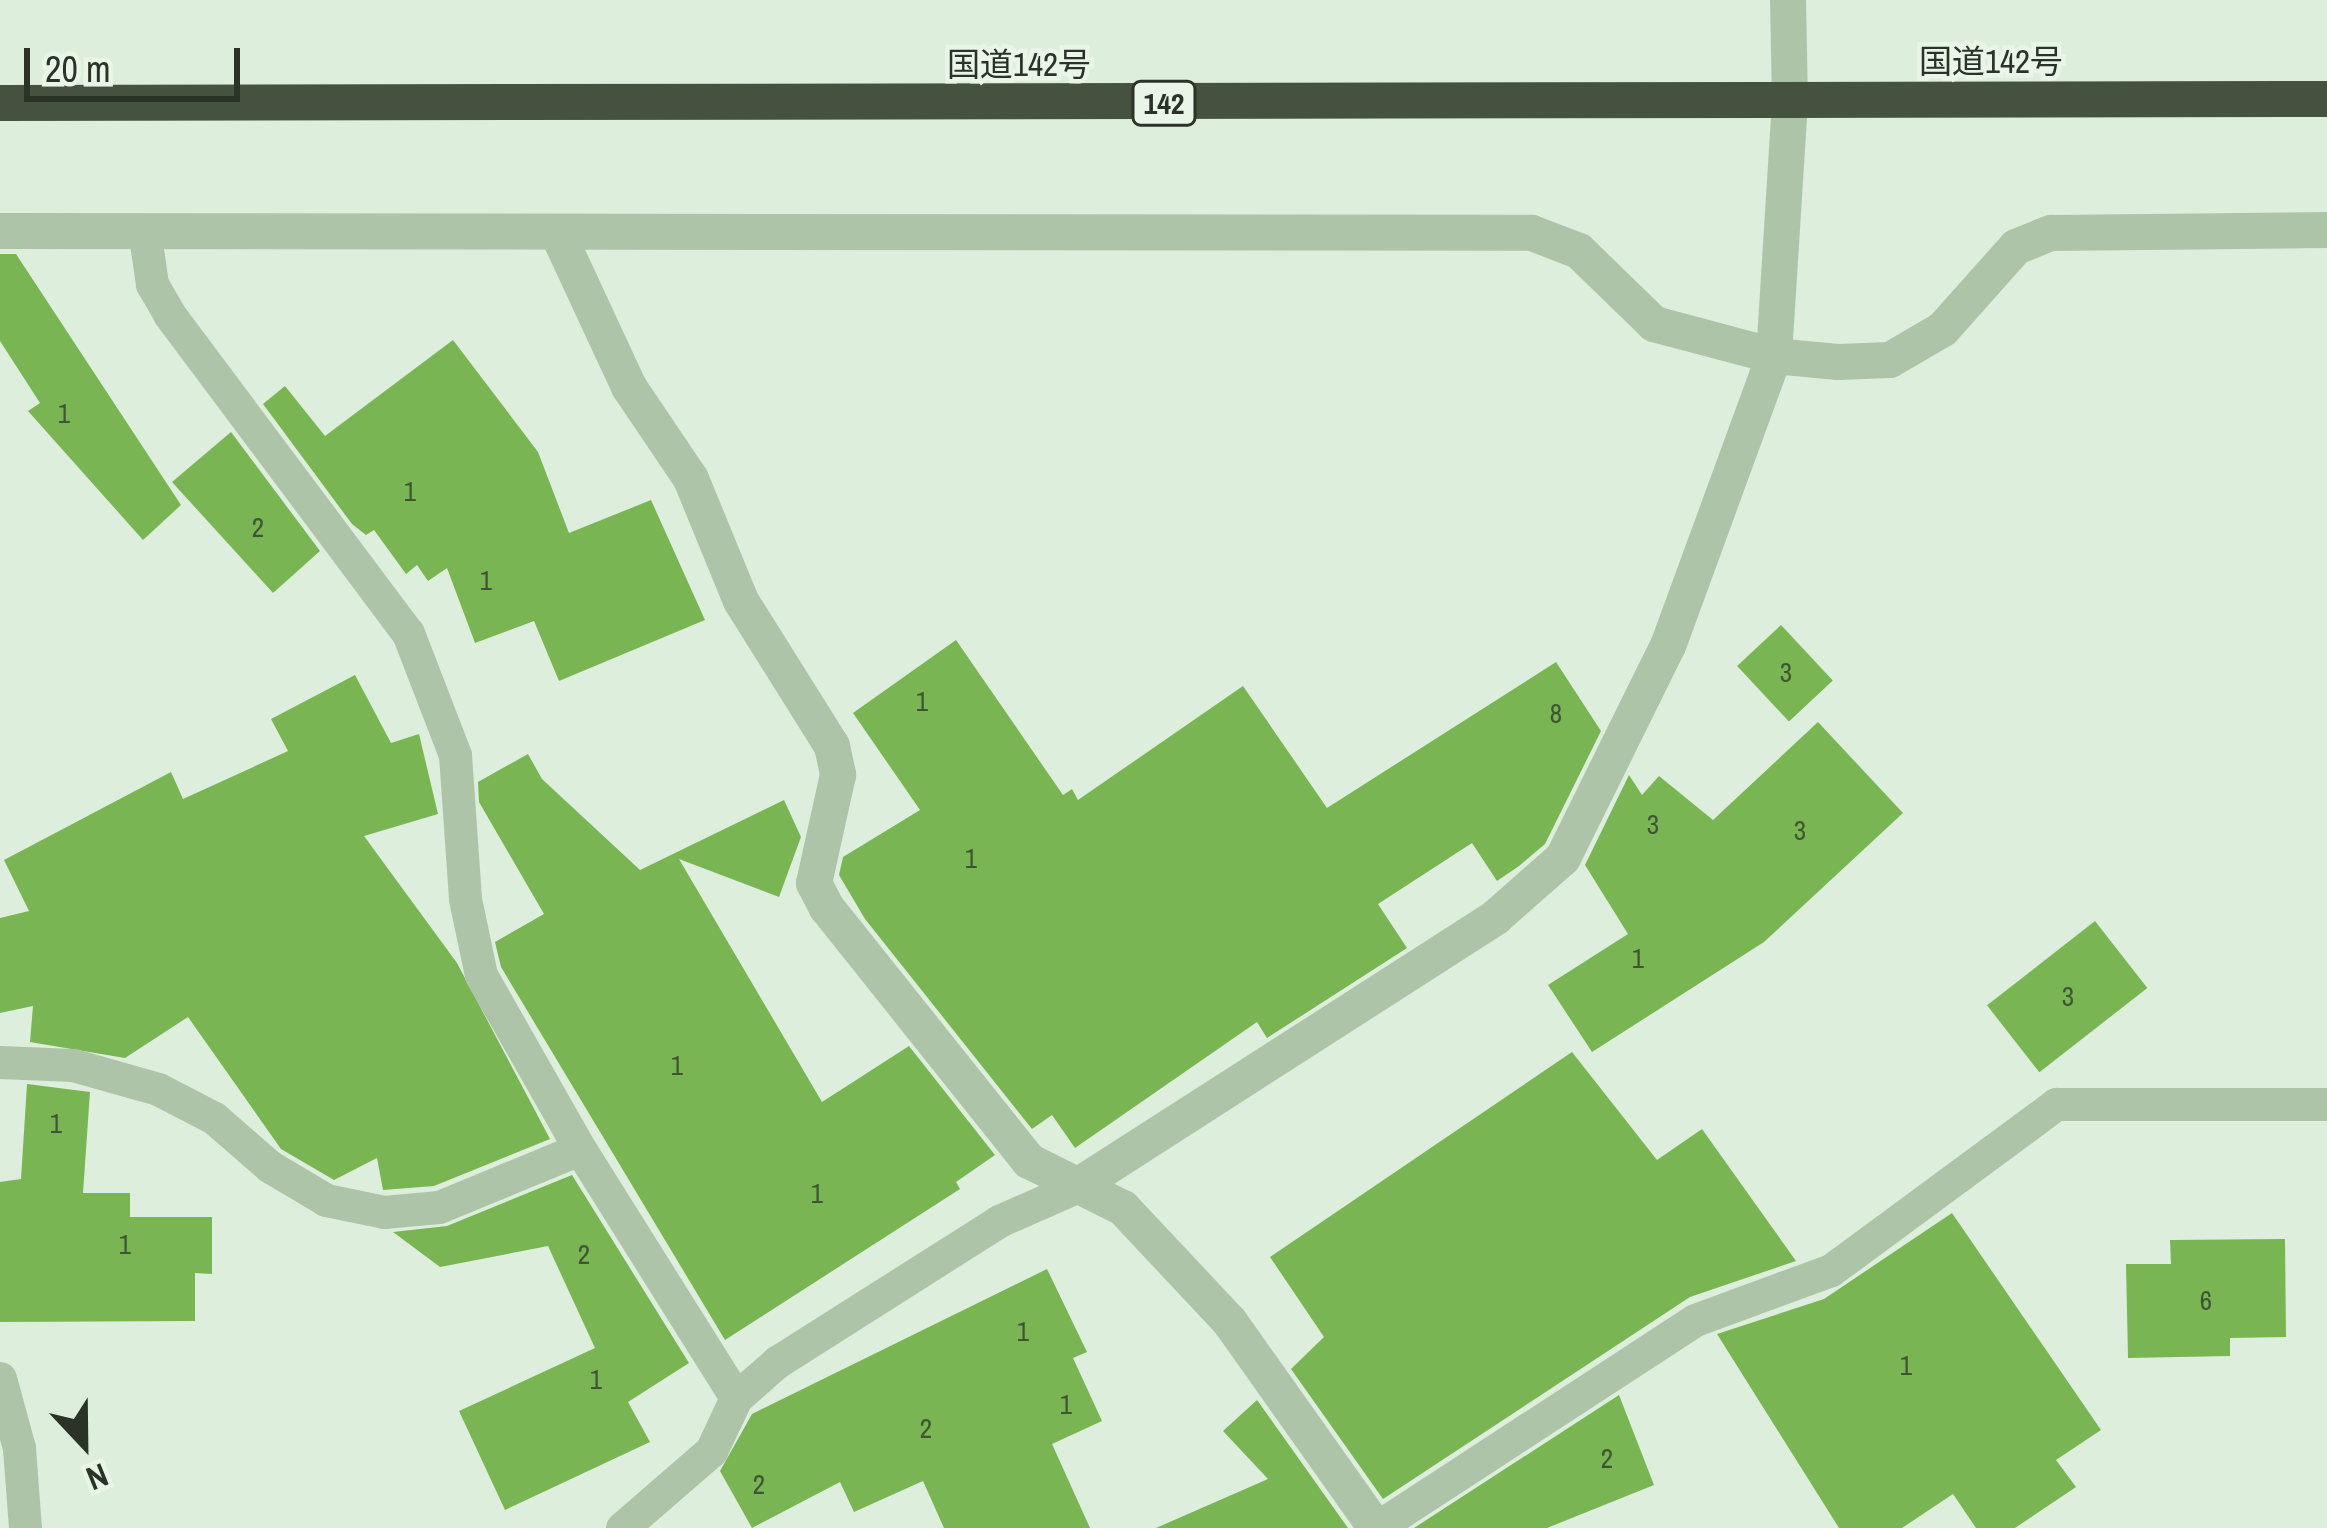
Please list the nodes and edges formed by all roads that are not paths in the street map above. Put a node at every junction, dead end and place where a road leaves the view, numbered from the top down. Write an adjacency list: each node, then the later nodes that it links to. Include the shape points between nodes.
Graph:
1 (1788, 0): 4 (street)
2 (2327, 99): 4 (highway, 国道142号 / 142)
3 (0, 103): 4 (highway, 国道142号 / 142)
4 (1790, 103): 9 (street)
5 (2327, 230): 9 (street, via 2051,232 2016,247 1943,329 1890,359)
6 (0, 231): 8 (street)
7 (558, 234): 8 (street); 9 (street, via 1532,233 1579,251 1654,324); 13 (street, via 629,387 691,479 741,602 832,746 838,776 821,830 814,883 820,896 982,1110 1029,1161)
8 (145, 236): 12 (lane, via 152,284 169,314 408,633 455,755 465,899 481,975)
9 (1774, 356): 13 (street, via 1668,646 1563,858 1496,917)
10 (0, 1062): 12 (lane, via 73,1065 158,1089 214,1118 269,1166 326,1200 384,1212 439,1207)
11 (2327, 1104): 18 (lane, via 2056,1104 1831,1270 1695,1321)
12 (580, 1149): 15 (lane)
13 (1076, 1187): 15 (lane, via 999,1221 777,1362); 18 (street, via 1124,1208 1230,1322)
14 (0, 1378): 16 (lane, via 20,1448)
15 (736, 1398): 17 (lane, via 711,1450)
16 (25, 1528)
17 (622, 1528)
18 (1376, 1528)

